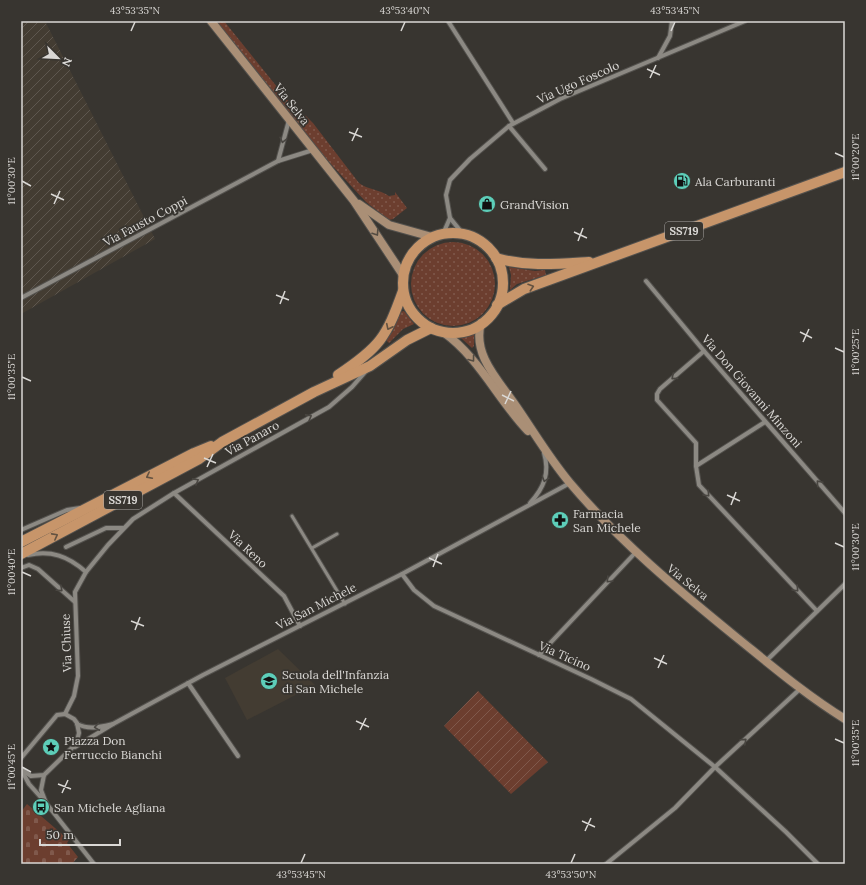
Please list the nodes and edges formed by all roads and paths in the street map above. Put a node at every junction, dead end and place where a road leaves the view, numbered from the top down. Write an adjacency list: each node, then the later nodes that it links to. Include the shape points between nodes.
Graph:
1 (211, 21): 6 (main road, Via Selva)
2 (448, 21): 7 (street)
3 (672, 21): 5 (street, via 670,36)
4 (745, 21): 5 (street, Via Ugo Foscolo)
5 (658, 58): 7 (street, Via Ugo Foscolo, via 560,99)
6 (289, 120): 9 (main road, Via Selva); 10 (street, one-way to 10)
7 (514, 124): 8 (street, Via Ugo Foscolo)
8 (509, 126): 11 (street); 14 (street, Via Ugo Foscolo, via 450,180 446,195)
9 (313, 150): 10 (street, Via Fausto Coppi); 13 (main road, Via Selva)
10 (278, 161): 23 (street, Via Fausto Coppi)
11 (545, 169)
12 (845, 172): 19 (main road, SS719)
13 (354, 201): 17 (main road, Via Selva, via 389,225); 20 (main road, Via Selva, one-way to 20)
14 (450, 218): 15 (street); 16 (street)
15 (443, 234): 16 (main road); 17 (main road)
16 (463, 234): 18 (main road, via 482,242)
17 (432, 237): 20 (main road, via 411,255)
18 (496, 258): 19 (main road, SS719, via 516,263 547,265); 24 (main road, via 502,281)
19 (601, 261): 24 (main road, SS719, one-way to 19, via 524,289)
20 (403, 275): 22 (main road)
21 (646, 281): 28 (street, Via Don Giovanni Minzoni)
22 (403, 291): 26 (main road, via 414,315); 30 (main road, SS719, one-way to 30, via 392,321 380,342 367,356)
23 (21, 298)
24 (497, 305): 25 (main road)
25 (482, 323): 27 (main road, via 463,332); 32 (main road, Via Selva, via 479,340 483,357)
26 (431, 328): 27 (main road); 29 (main road, SS719, via 407,340)
27 (444, 332): 32 (main road, Via Selva, one-way to 32, via 464,348 517,420)
28 (704, 351): 31 (street, Via Don Giovanni Minzoni); 35 (street, one-way to 35, via 657,394 659,404 696,443)
29 (370, 366): 30 (main road, SS719); 37 (street, Via Panaro, one-way to 29, via 329,406 352,387)
30 (314, 392): 33 (main road, SS719)
31 (765, 422): 35 (street); 40 (street, Via Don Giovanni Minzoni, one-way to 31)
32 (538, 441): 34 (main road, Via Selva)
33 (222, 442): 39 (main road, SS719, one-way to 39, via 194,453); 49 (main road, SS719, one-way to 33, via 199,459)
34 (543, 449): 36 (main road, Via Selva); 38 (street, Via San Michele, one-way to 38, via 547,470 545,480 542,488)
35 (696, 466): 56 (street, one-way to 56, via 699,486)
36 (570, 483): 38 (street, Via San Michele); 48 (main road, Via Selva)
37 (174, 493): 42 (street, Via Panaro, via 138,515); 57 (street, Via Reno, via 284,596)
38 (528, 505): 52 (street, Via San Michele)
39 (86, 509): 43 (street, via 67,510); 45 (main road, SS719)
40 (845, 513)
41 (292, 516): 47 (lane)
42 (123, 528): 46 (street, via 106,528); 51 (street, Via Panaro)
43 (21, 530)
44 (337, 534): 47 (lane)
45 (21, 542)
46 (66, 547)
47 (312, 548): 55 (lane)
48 (636, 552): 58 (street, one-way to 58); 59 (main road, Via Selva, via 672,585)
49 (21, 555): 51 (street, via 44,552 60,555 70,559)
50 (21, 568): 54 (street, one-way to 54, via 29,565 38,569)
51 (86, 572): 54 (street, Via Chiuse, via 77,587)
52 (402, 574): 55 (street, Via San Michele); 58 (street, Via Ticino, via 414,590 434,606)
53 (845, 584): 56 (street)
54 (75, 602): 62 (street, Via Chiuse, via 78,676 74,696)
55 (344, 604): 57 (street, Via San Michele)
56 (817, 611): 59 (street)
57 (300, 626): 60 (street, Via San Michele)
58 (539, 655): 69 (street, Via Ticino, via 630,699)
59 (766, 661): 61 (main road, Via Selva)
60 (188, 683): 65 (street, Via San Michele); 67 (street)
61 (800, 689): 63 (main road, Via Selva); 69 (street, one-way to 61)
62 (65, 714): 64 (street); 68 (street, via 61,713 54,719)
63 (845, 719)
64 (77, 723): 65 (street, Via San Michele, one-way to 64, via 87,728); 66 (street, via 79,739)
65 (113, 724): 66 (street, Via San Michele)
66 (69, 751): 71 (street)
67 (238, 756)
68 (21, 758)
69 (715, 767): 74 (street, via 675,808); 75 (street, Via Ticino)
70 (21, 770): 71 (street, via 35,777); 72 (street, via 29,784)
71 (44, 775): 72 (street, via 41,790)
72 (46, 803): 73 (street)
73 (94, 864)
74 (606, 864)
75 (818, 864)

